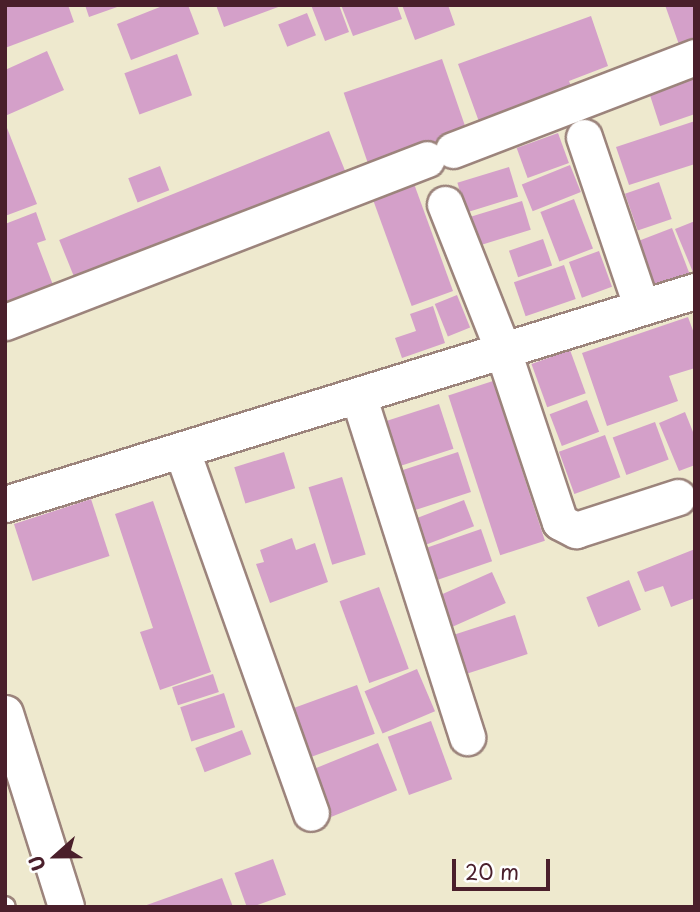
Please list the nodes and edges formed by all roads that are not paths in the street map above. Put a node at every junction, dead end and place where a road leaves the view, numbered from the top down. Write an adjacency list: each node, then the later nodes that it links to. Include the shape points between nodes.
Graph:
1 (695, 57): 6 (street)
2 (584, 137): 5 (street)
3 (445, 204): 7 (street)
4 (695, 291): 5 (street)
5 (641, 305): 7 (street)
6 (5, 322)
7 (502, 348): 8 (street); 10 (street, via 556,515 565,528 576,530)
8 (359, 398): 9 (street); 13 (street)
9 (182, 451): 11 (street); 15 (street)
10 (678, 497)
11 (5, 504)
12 (5, 713): 14 (street)
13 (467, 737)
14 (12, 757): 16 (street)
15 (311, 813)
16 (66, 907)

